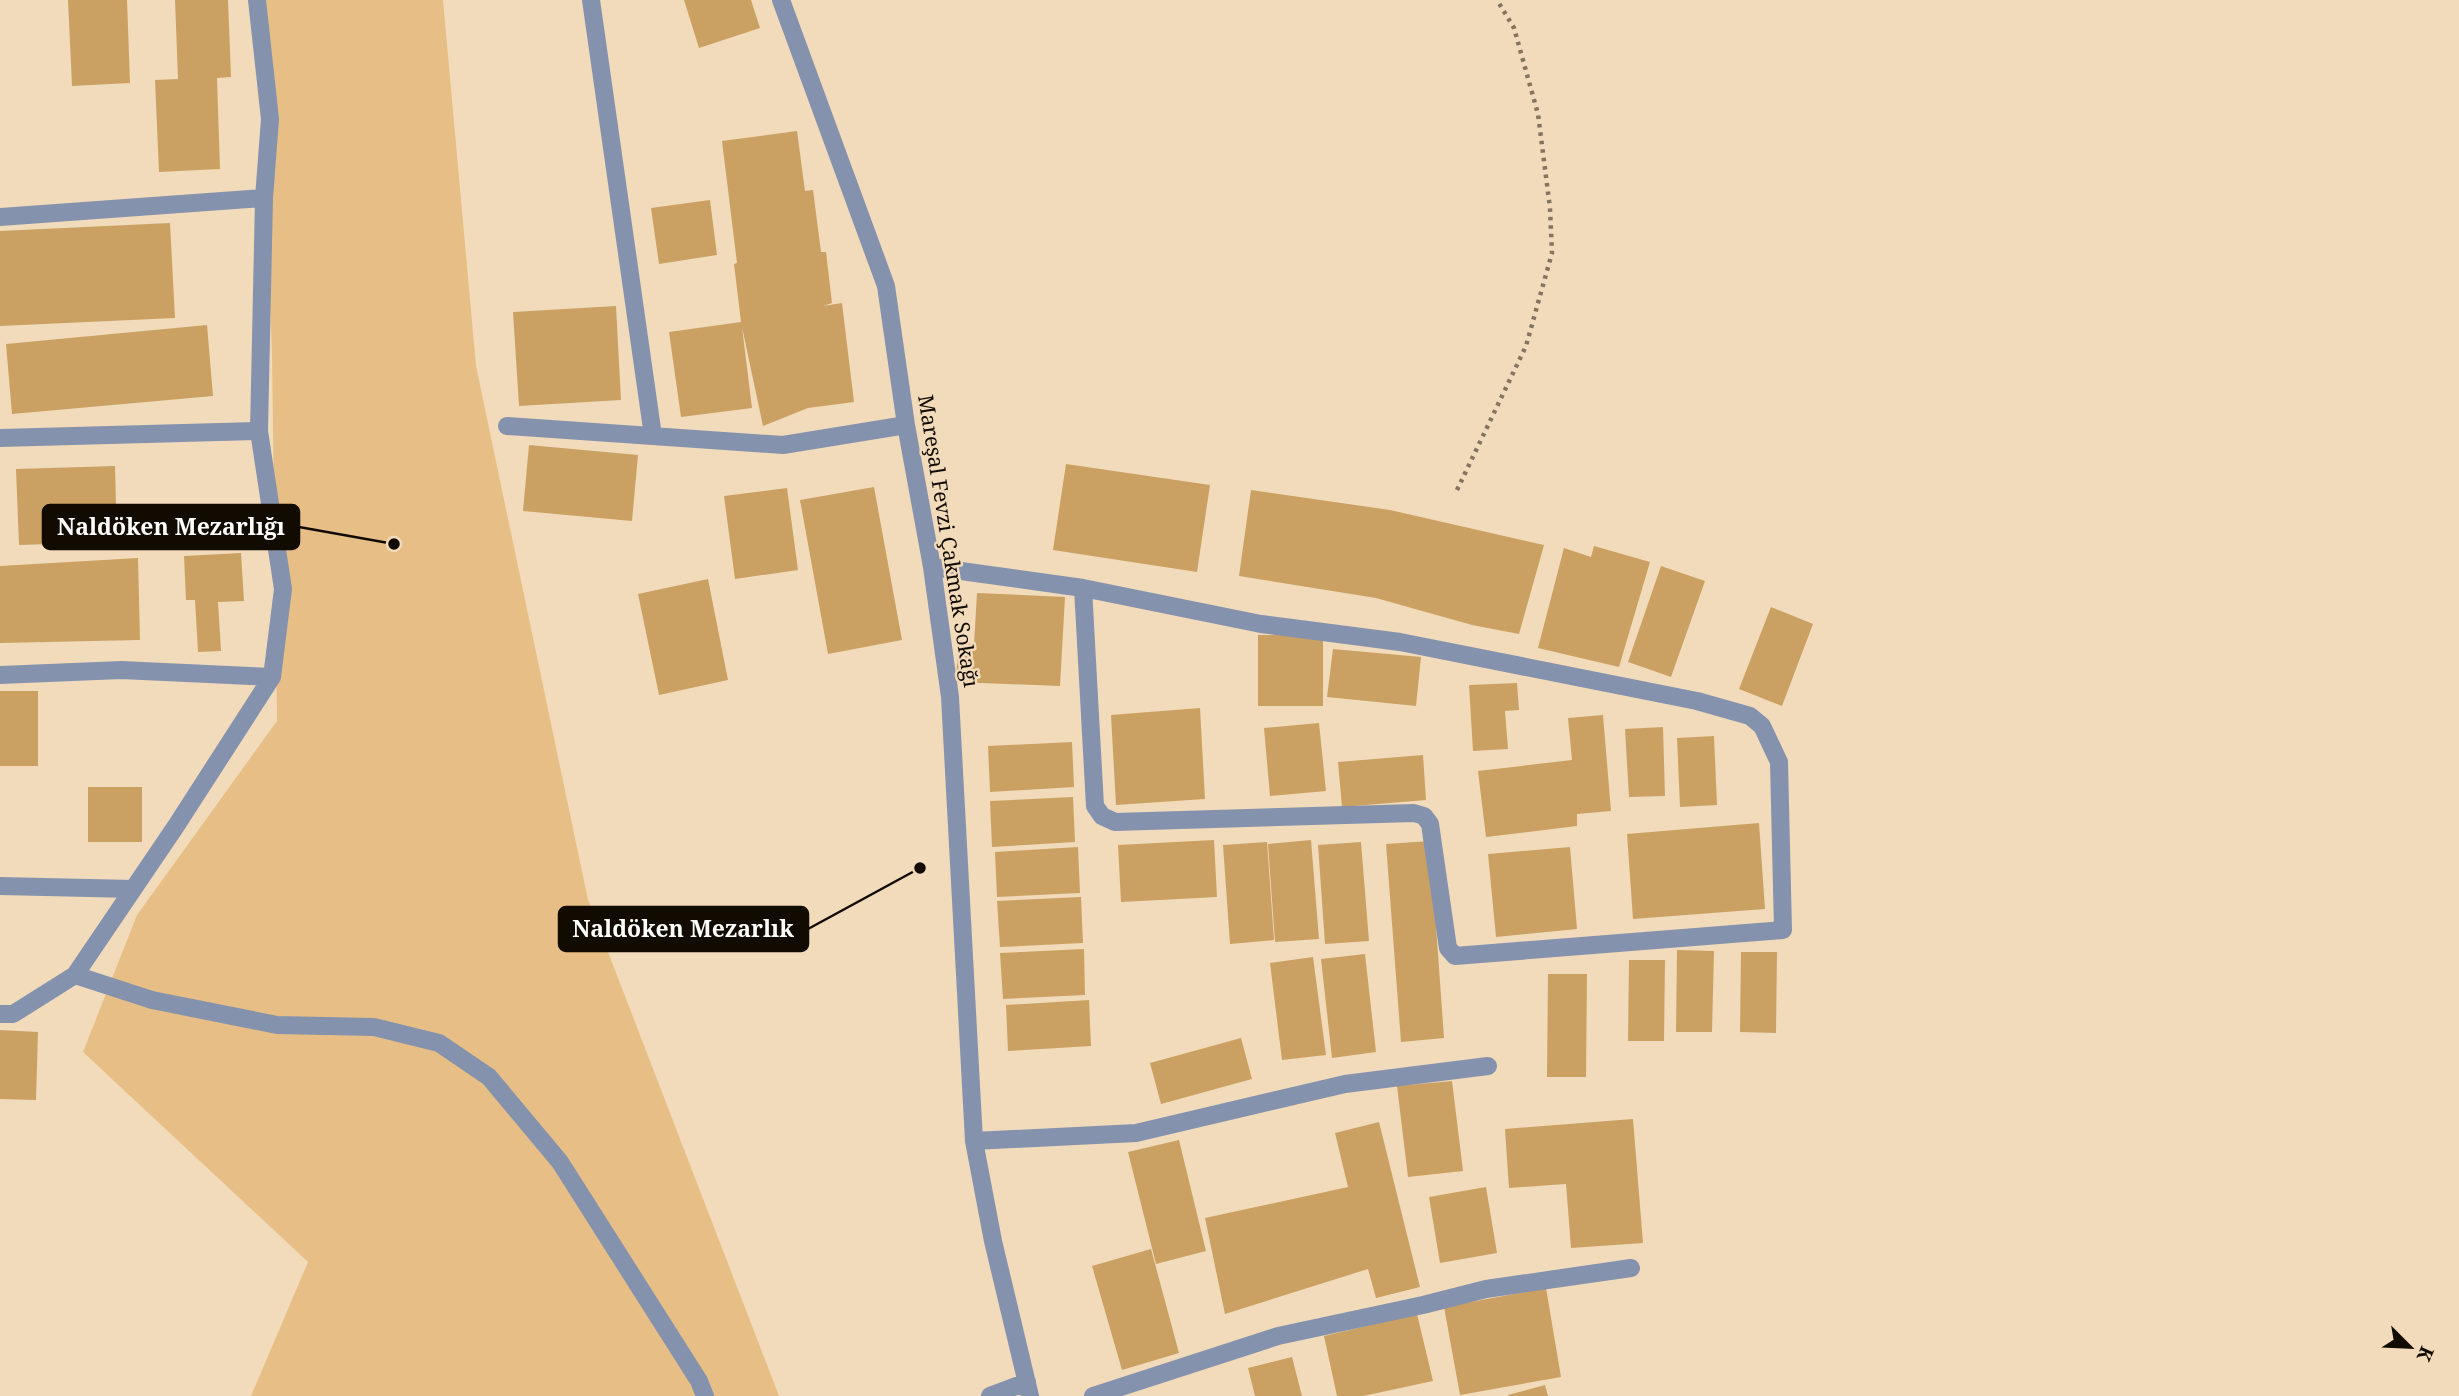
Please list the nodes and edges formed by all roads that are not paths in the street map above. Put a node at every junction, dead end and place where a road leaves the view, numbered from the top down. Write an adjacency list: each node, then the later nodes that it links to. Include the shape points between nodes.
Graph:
1 (257, 0): 4 (street, via 270,119)
2 (591, 0): 9 (street)
3 (781, 0): 6 (street, Mareşal Fevzi Çakmak Sokağı, via 886,286)
4 (264, 198): 5 (street); 8 (street)
5 (0, 217)
6 (906, 425): 9 (street, via 783,445); 11 (street, Mareşal Fevzi Çakmak Sokağı)
7 (508, 426): 9 (street)
8 (259, 431): 10 (street); 14 (street, via 283,589)
9 (653, 436)
10 (0, 438)
11 (932, 566): 12 (street); 20 (street, Mareşal Fevzi Çakmak Sokağı, via 950,697)
12 (1083, 588): 12 (street, via 1261,624 1400,642 1697,701 1750,716 1762,726 1779,761 1783,930 1455,956 1448,948 1430,824 1424,816 1115,821 1102,816 1096,806)
13 (0, 675): 14 (street, via 121,670)
14 (272, 677): 16 (street)
15 (0, 886): 16 (street)
16 (133, 889): 17 (street)
17 (75, 975): 18 (street, via 13,1014); 23 (street, via 152,1000 277,1025 373,1027 439,1042 489,1077 560,1162)
18 (0, 1014)
19 (1488, 1066): 20 (street, via 1345,1084 1136,1133)
20 (974, 1141): 22 (street, Mareşal Fevzi Çakmak Sokağı)
21 (1632, 1268): 25 (street, via 1486,1289 1278,1336)
22 (1029, 1389): 24 (street)
23 (705, 1396)
24 (990, 1396)
25 (1093, 1396)

